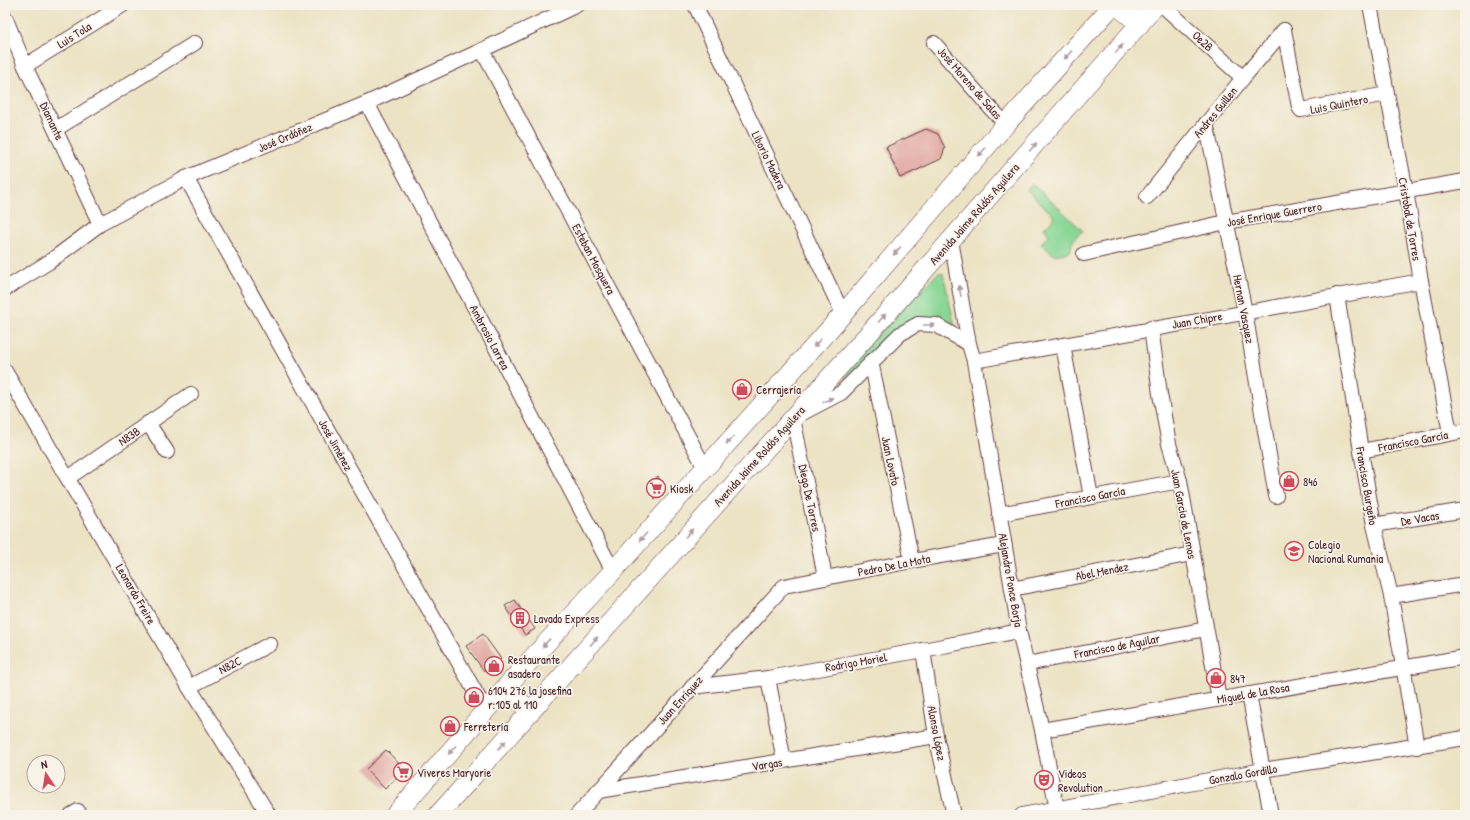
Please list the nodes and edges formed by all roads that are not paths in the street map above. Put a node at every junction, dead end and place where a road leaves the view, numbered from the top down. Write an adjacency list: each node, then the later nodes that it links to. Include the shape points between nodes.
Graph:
1 (123, 5): 15 (street, Luis Tola)
2 (577, 5): 14 (street, José Ordóñez)
3 (695, 5): 34 (street, Liborio Madera)
4 (1113, 5): 20 (street, one-way to 20)
5 (1116, 5): 10 (street)
6 (1156, 5): 10 (street, Avenida Jaime Roldós Aguilera)
7 (1162, 5): 16 (street, Oe2B)
8 (1370, 5): 17 (street, Cristobal de Torres)
9 (5, 17): 15 (street, Diamante)
10 (1140, 24): 28 (street, Avenida Jaime Roldós Aguilera, one-way to 10)
11 (1284, 30): 16 (street, Andres Guillen); 17 (street, Luis Quintero, via 1301,110)
12 (195, 42): 21 (street)
13 (934, 43): 20 (street, José Moreno de Salas)
14 (482, 50): 18 (street, José Ordóñez); 48 (street, Esteban Mosquera)
15 (25, 66): 21 (street, Diamante)
16 (1243, 78): 19 (street, Andres Guillen)
17 (1387, 94): 24 (street, Cristobal de Torres)
18 (367, 103): 22 (street, José Ordóñez); 59 (street, Ambrosio Larrea)
19 (1206, 123): 25 (street, Andres Guillen); 26 (street, Hernan Vasquez)
20 (1006, 124): 34 (street, one-way to 34)
21 (56, 129): 27 (street, Diamante)
22 (186, 178): 27 (street, José Ordóñez); 78 (street, José Jiménez)
23 (1465, 181): 24 (street, José Enrique Guerrero)
24 (1406, 191): 26 (street, José Enrique Guerrero); 30 (street, Cristobal de Torres)
25 (1147, 196)
26 (1226, 222): 29 (street, José Enrique Guerrero); 33 (street, Hernan Vasquez)
27 (100, 224): 31 (street, José Ordóñez, via 49,262)
28 (950, 240): 36 (street, Alejandro Ponce Borja, one-way to 28); 42 (street, Avenida Jaime Roldós Aguilera, one-way to 28)
29 (1084, 254)
30 (1421, 281): 32 (street, Juan Chipre); 45 (street, Cristobal de Torres)
31 (5, 288)
32 (1337, 295): 33 (street, Juan Chipre); 46 (street, Francisco Burgeño)
33 (1245, 312): 35 (street, Juan Chipre); 51 (street, Hernan Vasquez)
34 (843, 314): 48 (street, one-way to 48)
35 (1151, 328): 37 (street, Juan Chipre); 50 (street, Juan Garcia de Lemos, via 1169,444)
36 (969, 344): 38 (street, one-way to 36, via 900,334 918,324 936,324); 39 (street, Alejandro Ponce Borja)
37 (1063, 345): 39 (street, Juan Chipre); 52 (street)
38 (871, 361): 42 (street, one-way to 38, via 841,393); 58 (street, Juan Lovato)
39 (974, 361): 54 (street, Alejandro Ponce Borja)
40 (5, 372): 49 (street, Leonardo Freire)
41 (191, 394): 43 (street, N83B)
42 (793, 418): 60 (street, Diego De Torres); 79 (street, Avenida Jaime Roldós Aguilera, one-way to 42)
43 (148, 423): 47 (street); 49 (street, N83B)
44 (1465, 431): 45 (street, Francisco García)
45 (1450, 433): 46 (street, Francisco García)
46 (1361, 451): 55 (street, Francisco Burgeño)
47 (167, 452)
48 (705, 468): 59 (street, one-way to 59)
49 (68, 478): 73 (street, Leonardo Freire)
50 (1180, 481): 52 (street, Francisco García); 57 (street, Juan Garcia de Lemos)
51 (1276, 496)
52 (1091, 497): 54 (street, Francisco García)
53 (1465, 510): 55 (street, De Vacas)
54 (999, 514): 56 (street, Alejandro Ponce Borja)
55 (1374, 526): 64 (street, Francisco Burgeño)
56 (1004, 545): 58 (street, Pedro De La Mota); 63 (street, Alejandro Ponce Borja)
57 (1192, 554): 63 (street, Abel Mendez); 65 (street, Juan Garcia de Lemos)
58 (912, 561): 60 (street, Pedro De La Mota)
59 (613, 571): 75 (street, one-way to 75)
60 (824, 578): 62 (street, Pedro De La Mota)
61 (1465, 584): 64 (street)
62 (784, 586): 74 (street, Juan Enriquez)
63 (1012, 588): 66 (street, Alejandro Ponce Borja)
64 (1391, 596): 71 (street, Francisco Burgeño)
65 (1206, 629): 70 (street, Francisco de Aguilar); 77 (street, Juan Garcia de Lemos)
66 (1019, 631): 68 (street, Rodrigo Moriel); 70 (street, Alejandro Ponce Borja)
67 (270, 644): 73 (street, N82C)
68 (923, 650): 72 (street, Rodrigo Moriel); 81 (street, Alonso López)
69 (1465, 657): 71 (street, Miguel de la Rosa)
70 (1027, 664): 80 (street, Alejandro Ponce Borja)
71 (1403, 668): 76 (street, Miguel de la Rosa); 83 (street, Francisco Burgeño)
72 (768, 678): 74 (street, Rodrigo Moriel); 84 (street)
73 (189, 686): 88 (street, Leonardo Freire)
74 (692, 687): 86 (street, Juan Enriquez)
75 (505, 688): 78 (street); 79 (street)
76 (1249, 694): 77 (street, Miguel de la Rosa); 85 (street)
77 (1219, 699): 80 (street, Miguel de la Rosa)
78 (486, 711): 89 (street, one-way to 89)
79 (531, 712): 90 (street, Avenida Jaime Roldós Aguilera, one-way to 79)
80 (1042, 730): 87 (street, Alejandro Ponce Borja)
81 (936, 736): 84 (street, Vargas); 92 (street, Alonso López)
82 (1465, 738): 83 (street, Gonzalo Gordillo)
83 (1417, 747): 85 (street, Gonzalo Gordillo)
84 (784, 761): 86 (street, Vargas)
85 (1263, 770): 87 (street, Gonzalo Gordillo); 94 (street)
86 (598, 791): 91 (street, Juan Enriquez)
87 (1058, 811): 93 (street, Gonzalo Gordillo)
88 (269, 815)
89 (395, 815)
90 (438, 815)
91 (577, 815)
92 (954, 815)
93 (1022, 815)
94 (1271, 815)

